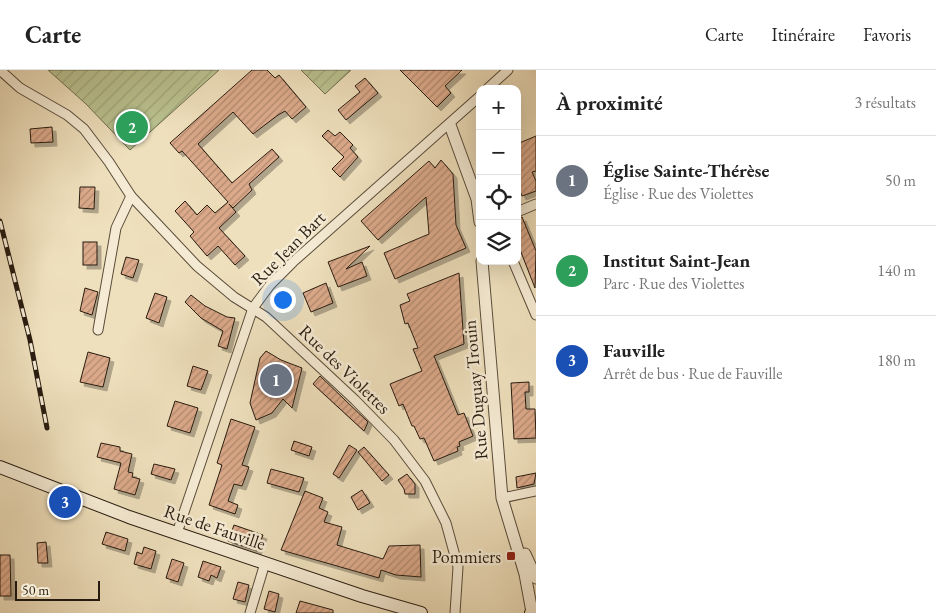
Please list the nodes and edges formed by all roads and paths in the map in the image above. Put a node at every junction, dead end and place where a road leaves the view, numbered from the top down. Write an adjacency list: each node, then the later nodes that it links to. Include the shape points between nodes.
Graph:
1 (0, 70): 7 (street, Rue des Violettes, via 20,88 84,128)
2 (508, 70): 3 (street)
3 (491, 85)
4 (476, 100): 5 (street, Rue Jean Bart)
5 (450, 124): 6 (street); 12 (street, Rue Jean Bart, via 300,256 270,285)
6 (476, 194)
7 (131, 196): 12 (street, Rue des Violettes, via 196,266); 14 (street, via 116,228)
8 (536, 204): 9 (street)
9 (521, 210)
10 (482, 265): 17 (street, Rue Duguay Trouin)
11 (516, 265): 13 (street)
12 (253, 308): 19 (street, Rue Jean Bart); 25 (street, Rue des Violettes, via 355,400 394,440 425,481 446,523 458,567)
13 (536, 315)
14 (98, 330)
15 (0, 467): 19 (main road, Rue de Fauville)
16 (536, 491): 17 (street)
17 (502, 498): 18 (street, Rue Duguay Trouin)
18 (507, 515): 21 (street, Rue Duguay Trouin); 22 (street, Rue Duguay Trouin)
19 (177, 533): 20 (main road, Rue de Fauville)
20 (265, 563): 23 (street); 24 (main road, Rue de Fauville)
21 (536, 578)
22 (533, 612)
23 (250, 613)
24 (421, 613)
25 (455, 613)

